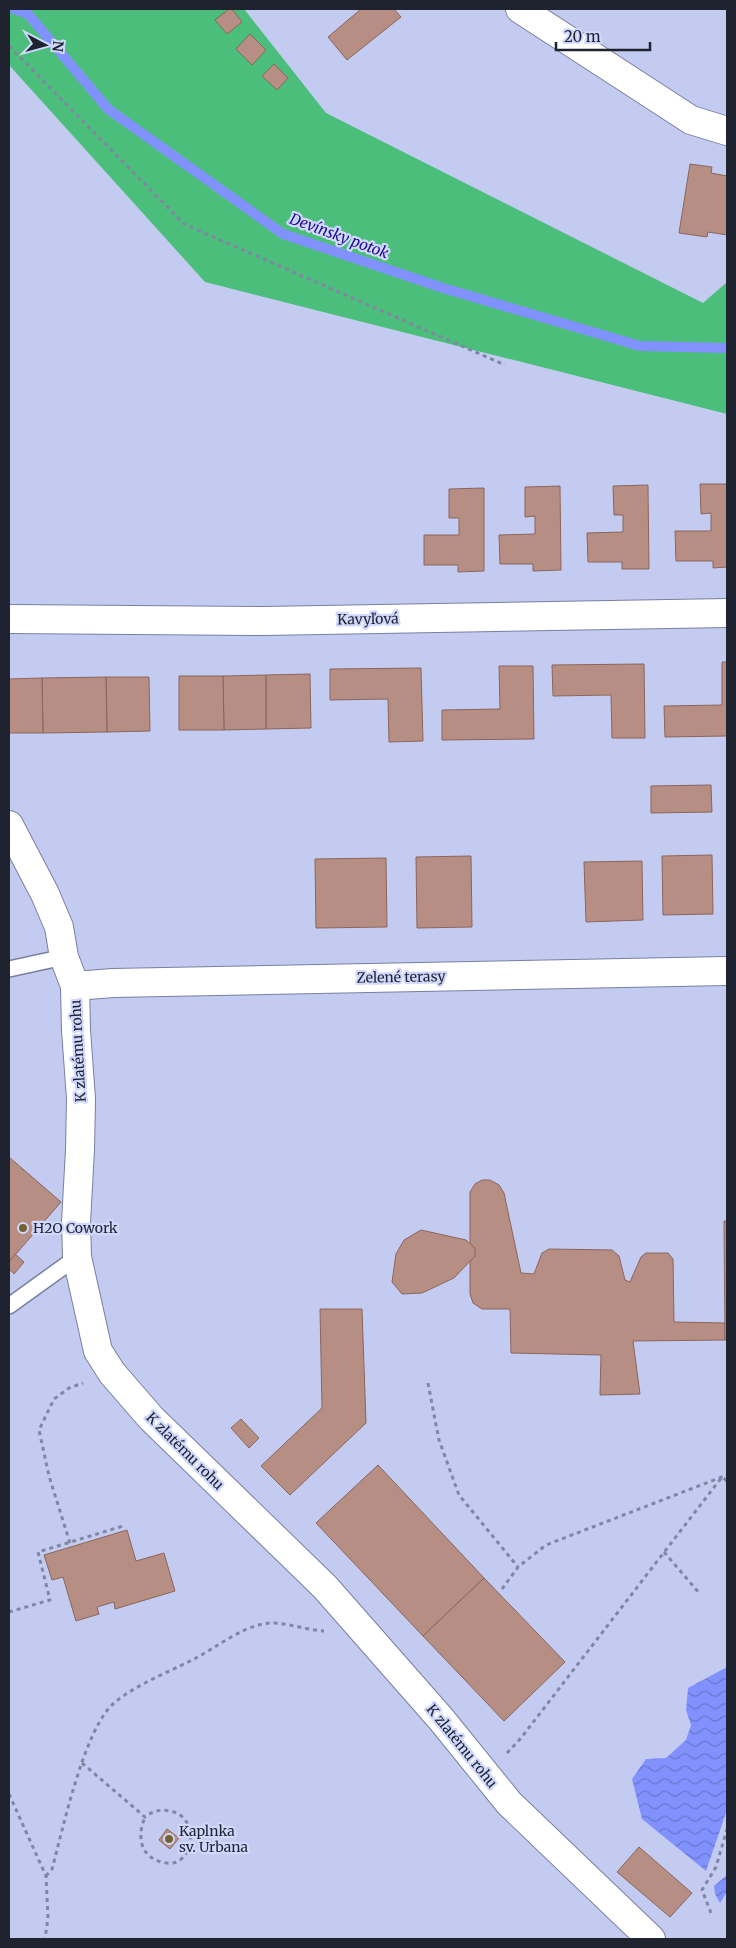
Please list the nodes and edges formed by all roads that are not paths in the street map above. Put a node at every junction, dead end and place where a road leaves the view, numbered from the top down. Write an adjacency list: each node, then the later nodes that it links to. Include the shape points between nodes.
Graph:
1 (520, 9): 2 (street, via 691,120)
2 (727, 132)
3 (727, 613): 4 (street, Kavyľová, via 263,621)
4 (9, 619)
5 (9, 825): 6 (street, K zlatému rohu, via 59,927)
6 (64, 957): 7 (lane); 9 (street, K zlatému rohu)
7 (9, 970)
8 (727, 971): 9 (street, Zelené terasy)
9 (75, 986): 10 (street, K zlatému rohu, via 81,1099)
10 (77, 1258): 11 (lane); 12 (street, K zlatému rohu, via 98,1350 112,1374 151,1418 319,1581 441,1719 509,1803)
11 (9, 1306)
12 (651, 1939)

